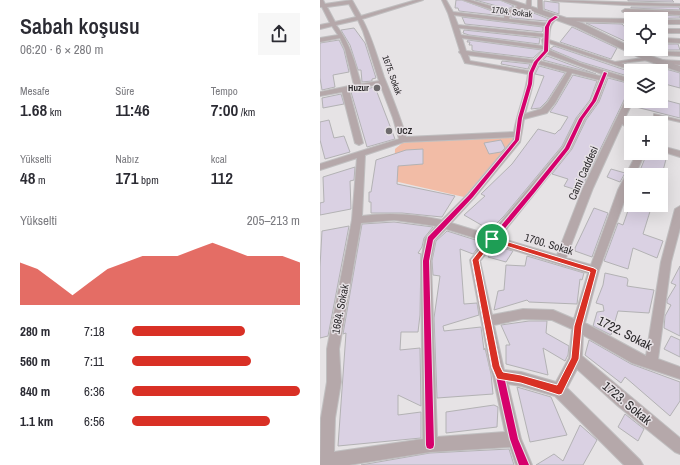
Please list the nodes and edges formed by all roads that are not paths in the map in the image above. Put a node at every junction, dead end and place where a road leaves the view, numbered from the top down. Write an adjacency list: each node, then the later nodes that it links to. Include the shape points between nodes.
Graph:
1 (321, 0): 12 (street)
2 (421, 0): 18 (street)
3 (444, 0): 15 (street)
4 (465, 0): 16 (street)
5 (505, 0): 10 (street)
6 (540, 0): 13 (street)
7 (553, 0): 9 (street)
8 (351, 1): 12 (street); 18 (street, 1675. Sokak)
9 (622, 2): 11 (street); 14 (street)
10 (526, 4): 13 (street); 16 (street)
11 (680, 5)
12 (322, 6): 24 (street)
13 (541, 11): 19 (street)
14 (626, 11): 17 (street)
15 (451, 13): 20 (street, 1704. Sokak); 26 (street)
16 (508, 13): 20 (street)
17 (680, 13)
18 (360, 18): 24 (street); 53 (street, 1675. Sokak)
19 (561, 19): 23 (street); 25 (street, via 550,21); 37 (street)
20 (505, 20): 25 (street, 1704. Sokak); 28 (street)
21 (668, 22): 22 (street)
22 (680, 22)
23 (624, 23)
24 (333, 24): 27 (street); 31 (street)
25 (548, 25): 36 (street)
26 (455, 26): 28 (street); 32 (street)
27 (320, 27)
28 (505, 31): 36 (street)
29 (668, 31): 30 (street)
30 (680, 31)
31 (342, 36): 33 (street); 54 (street)
32 (458, 36): 36 (street); 38 (street)
33 (320, 40)
34 (668, 40): 35 (street)
35 (680, 41)
36 (546, 43): 43 (street); 44 (street); 51 (street)
37 (624, 45)
38 (462, 52): 44 (street); 50 (street, via 467,62)
39 (668, 54): 40 (street)
40 (680, 54)
41 (636, 56): 43 (street, via 622,62)
42 (649, 56): 45 (street)
43 (606, 61): 47 (street)
44 (536, 62): 49 (street); 50 (street)
45 (660, 62): 46 (street); 48 (street)
46 (680, 63)
47 (624, 66)
48 (680, 69)
49 (570, 72): 51 (street); 59 (street, via 552,103 544,111)
50 (531, 73): 59 (street)
51 (604, 76): 52 (street); 73 (street, via 594,101 567,148)
52 (624, 80)
53 (382, 82): 54 (street); 64 (street, 1675. Sokak)
54 (358, 86): 55 (street)
55 (345, 89): 56 (street); 65 (street)
56 (320, 92)
57 (626, 108): 60 (street, Cami Caddesi)
58 (655, 115): 61 (lane)
59 (520, 118): 63 (street)
60 (621, 119): 62 (street); 74 (street, Cami Caddesi, via 588,188)
61 (680, 121)
62 (624, 122)
63 (518, 134): 64 (street); 72 (street, via 517,140 507,154 472,196)
64 (403, 140): 65 (street)
65 (360, 148): 69 (street); 71 (street, 1684. Sokak)
66 (668, 150): 67 (street)
67 (680, 154)
68 (638, 160): 75 (street, via 623,190)
69 (320, 167)
70 (680, 209): 79 (street, via 666,262)
71 (357, 220): 72 (street, 1700. Sokak, via 410,217); 86 (street, 1684. Sokak, via 333,349 334,382 328,418)
72 (443, 224): 73 (street, 1700. Sokak); 84 (street, via 430,238 426,261)
73 (492, 239): 74 (street, 1700. Sokak); 76 (street, via 475,260)
74 (560, 260): 75 (street, 1700. Sokak)
75 (594, 270): 77 (street)
76 (487, 321): 77 (street, 1722. Sokak, via 523,314 553,315); 81 (street)
77 (578, 326): 78 (street); 79 (street, 1722. Sokak, via 637,359)
78 (575, 359): 82 (street); 85 (street, 1723. Sokak)
79 (651, 363): 80 (street, 1722. Sokak)
80 (680, 373)
81 (500, 376): 82 (street); 83 (street)
82 (559, 390): 88 (street)
83 (514, 440): 84 (street); 87 (street)
84 (430, 445): 86 (street)
85 (680, 447)
86 (326, 463)
87 (524, 465)
88 (635, 465)

